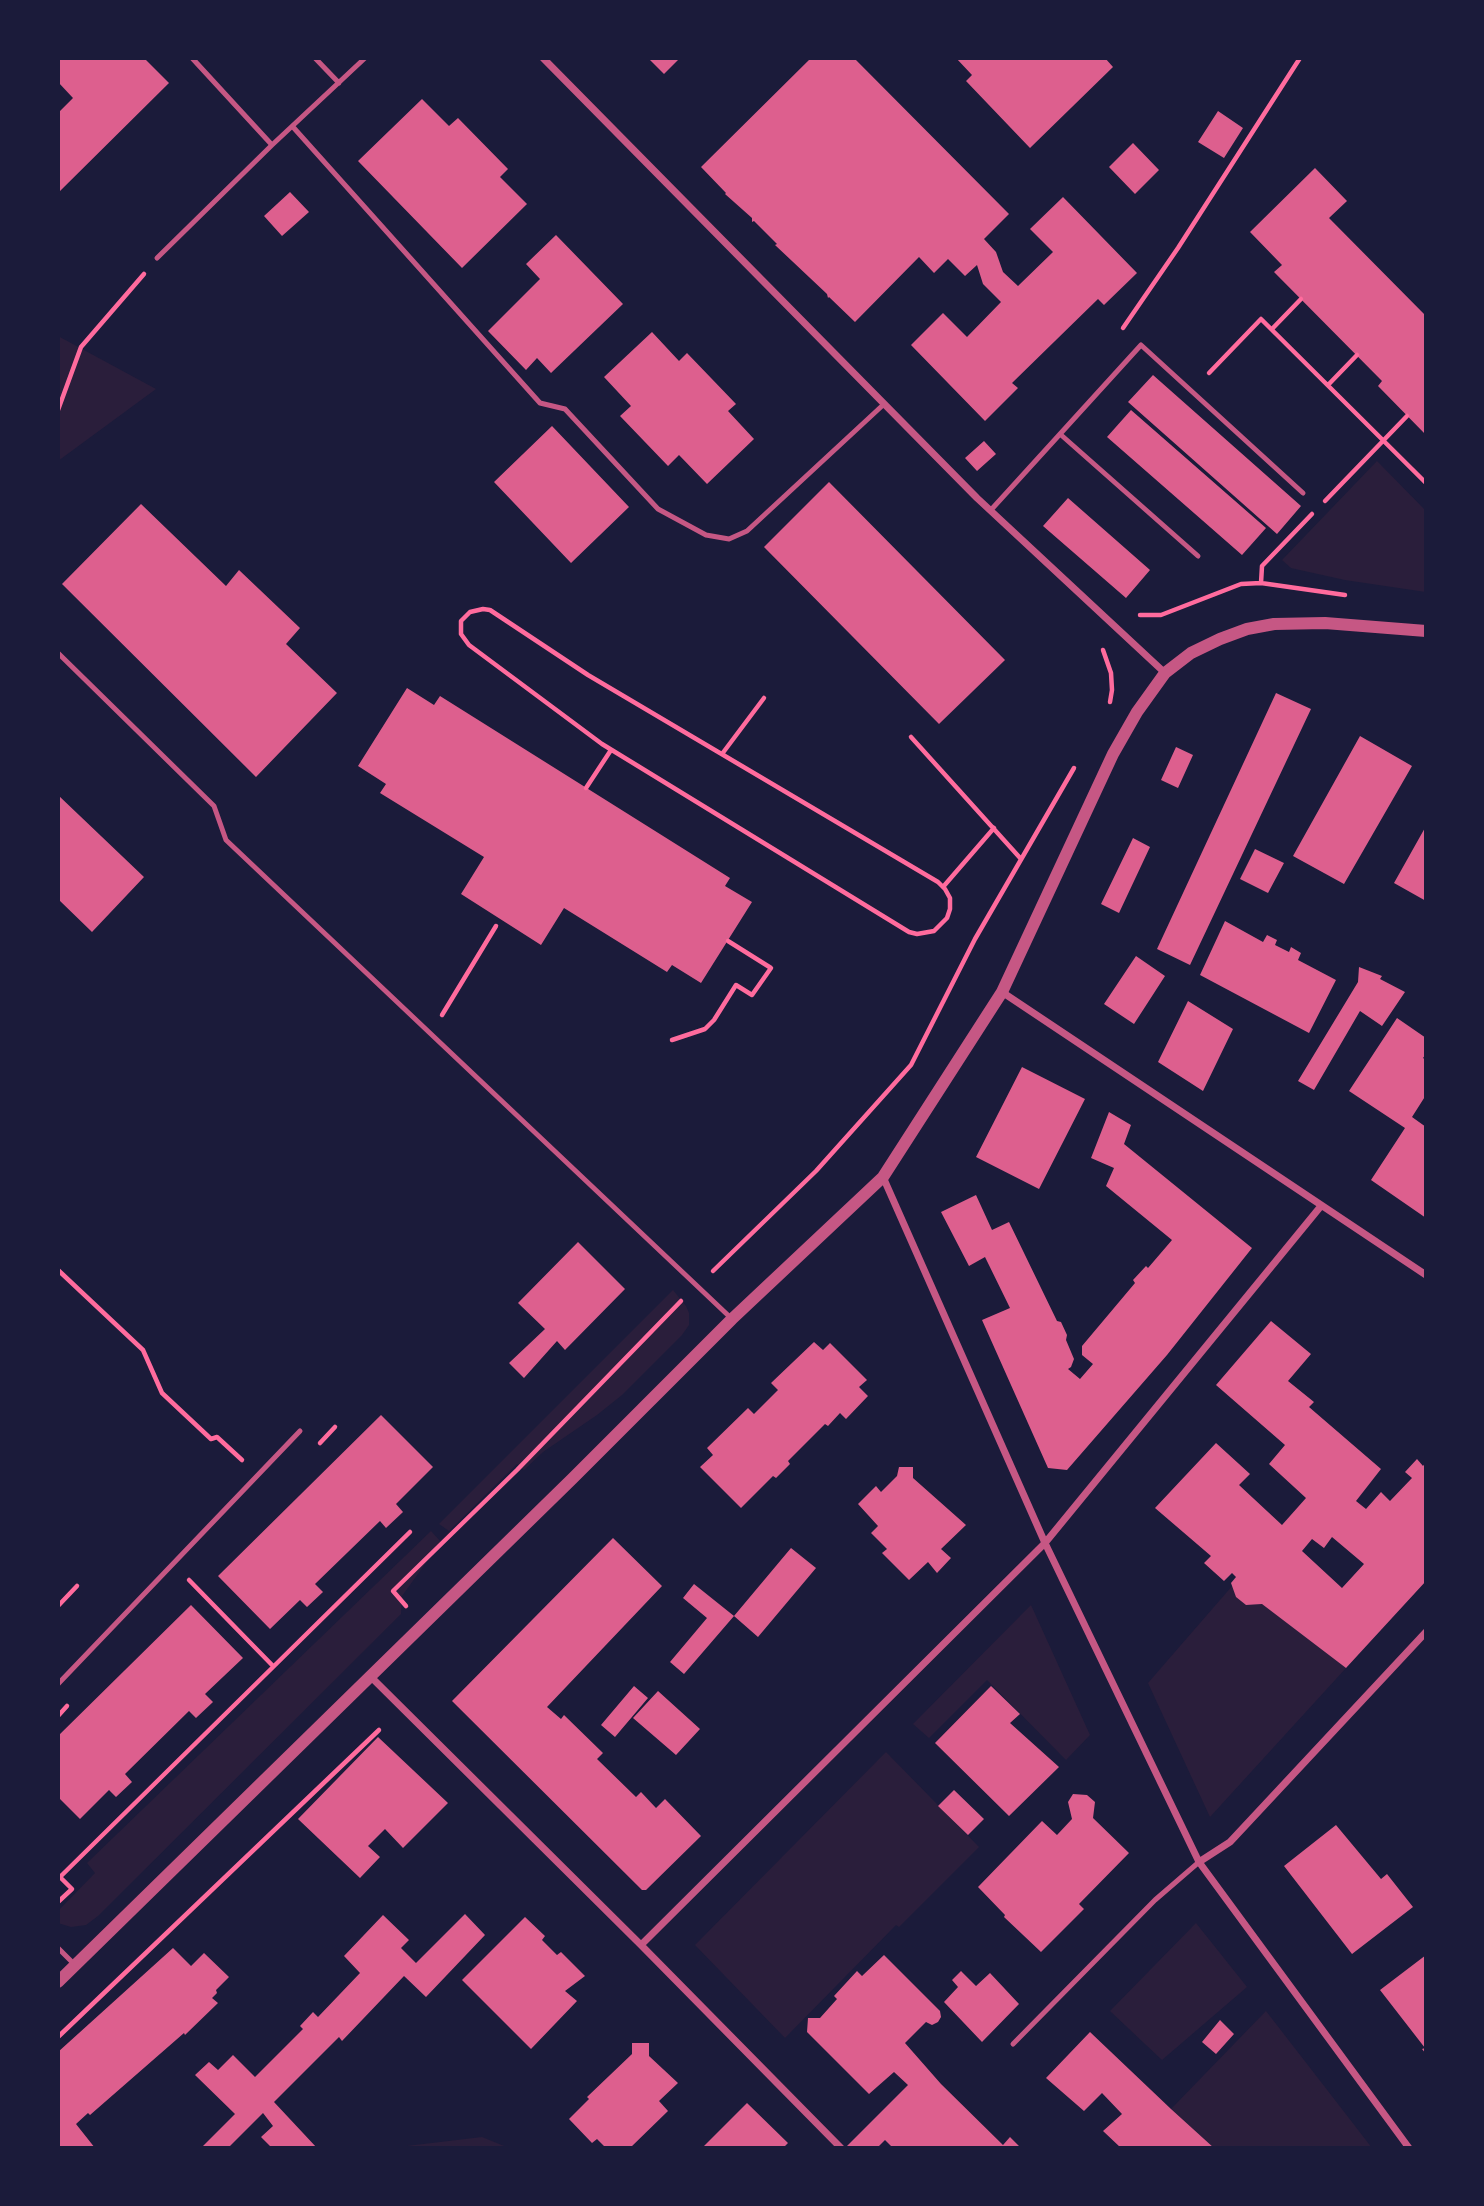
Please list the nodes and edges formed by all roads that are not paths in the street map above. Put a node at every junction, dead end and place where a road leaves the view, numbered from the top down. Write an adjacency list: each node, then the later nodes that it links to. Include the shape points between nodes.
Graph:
1 (192, 58): 7 (lane)
2 (314, 58): 5 (lane)
3 (365, 58): 5 (lane)
4 (543, 58): 9 (street)
5 (339, 83): 6 (lane)
6 (293, 127): 7 (lane); 9 (lane, via 540,403 565,410 658,509 706,535 729,539 747,531)
7 (272, 145): 8 (lane)
8 (158, 258)
9 (883, 405): 12 (street)
10 (1060, 434): 11 (lane, via 1141,345); 12 (lane); 13 (lane)
11 (1303, 492)
12 (990, 511): 16 (street)
13 (1198, 555)
14 (1426, 631): 16 (street, via 1274,624 1220,639)
15 (58, 653): 21 (lane, via 214,806 226,840)
16 (1165, 673): 17 (street, via 1113,754)
17 (1002, 992): 18 (street); 19 (street)
18 (883, 1177): 21 (street); 23 (street)
19 (1321, 1206): 20 (street); 23 (street)
20 (1426, 1275)
21 (732, 1320): 25 (street)
22 (300, 1431): 26 (lane)
23 (1045, 1543): 27 (street); 28 (street)
24 (1426, 1632): 27 (street, via 1230,1842)
25 (370, 1676): 28 (street); 30 (street)
26 (58, 1684)
27 (1199, 1862): 32 (lane, via 1155,1900); 34 (street)
28 (641, 1945): 33 (street)
29 (58, 1948): 30 (lane)
30 (76, 1965): 31 (street)
31 (58, 1982)
32 (1013, 2044)
33 (841, 2148)
34 (1409, 2148)

